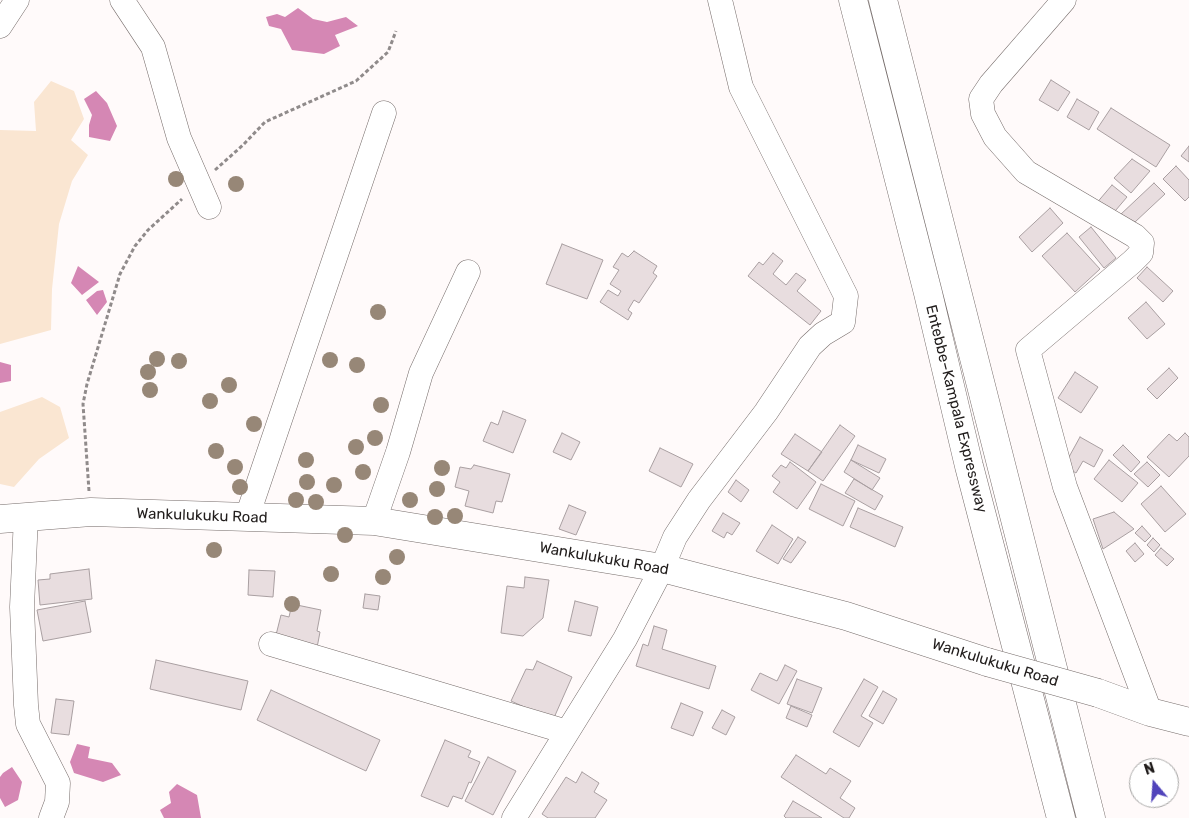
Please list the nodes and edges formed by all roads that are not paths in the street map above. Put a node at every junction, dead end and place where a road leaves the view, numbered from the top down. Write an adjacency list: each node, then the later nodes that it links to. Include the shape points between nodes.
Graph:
1 (17, 0): 7 (street)
2 (122, 0): 9 (street, via 153,47 179,138)
3 (720, 0): 15 (street, via 741,87 846,296 843,322 810,346 766,412 699,500 675,537)
4 (854, 0): 22 (main road, Entebbe–Kampala Expressway, via 969,466)
5 (884, 0): 23 (main road, Entebbe–Kampala Expressway)
6 (1064, 0): 17 (street, via 981,99 983,114 995,137 1026,172 1142,243 1141,253 1132,262 1028,350 1065,487)
7 (0, 26)
8 (384, 113): 12 (street)
9 (209, 206)
10 (468, 272): 14 (street, via 421,373)
11 (26, 516): 12 (main road, Wankulukuku Road, via 91,512); 13 (main road, Wankulukuku Road); 20 (street, via 22,607 26,705 28,724 58,783 57,802)
12 (247, 517): 14 (main road, Wankulukuku Road)
13 (0, 519)
14 (374, 520): 15 (main road, Wankulukuku Road)
15 (662, 568): 17 (main road, Wankulukuku Road, bridge, via 846,616); 19 (street, via 625,639)
16 (271, 644): 19 (street)
17 (1150, 712): 18 (main road, Wankulukuku Road)
18 (1189, 722)
19 (567, 732): 21 (street)
20 (51, 818)
21 (514, 818)
22 (1062, 818)
23 (1091, 818)

